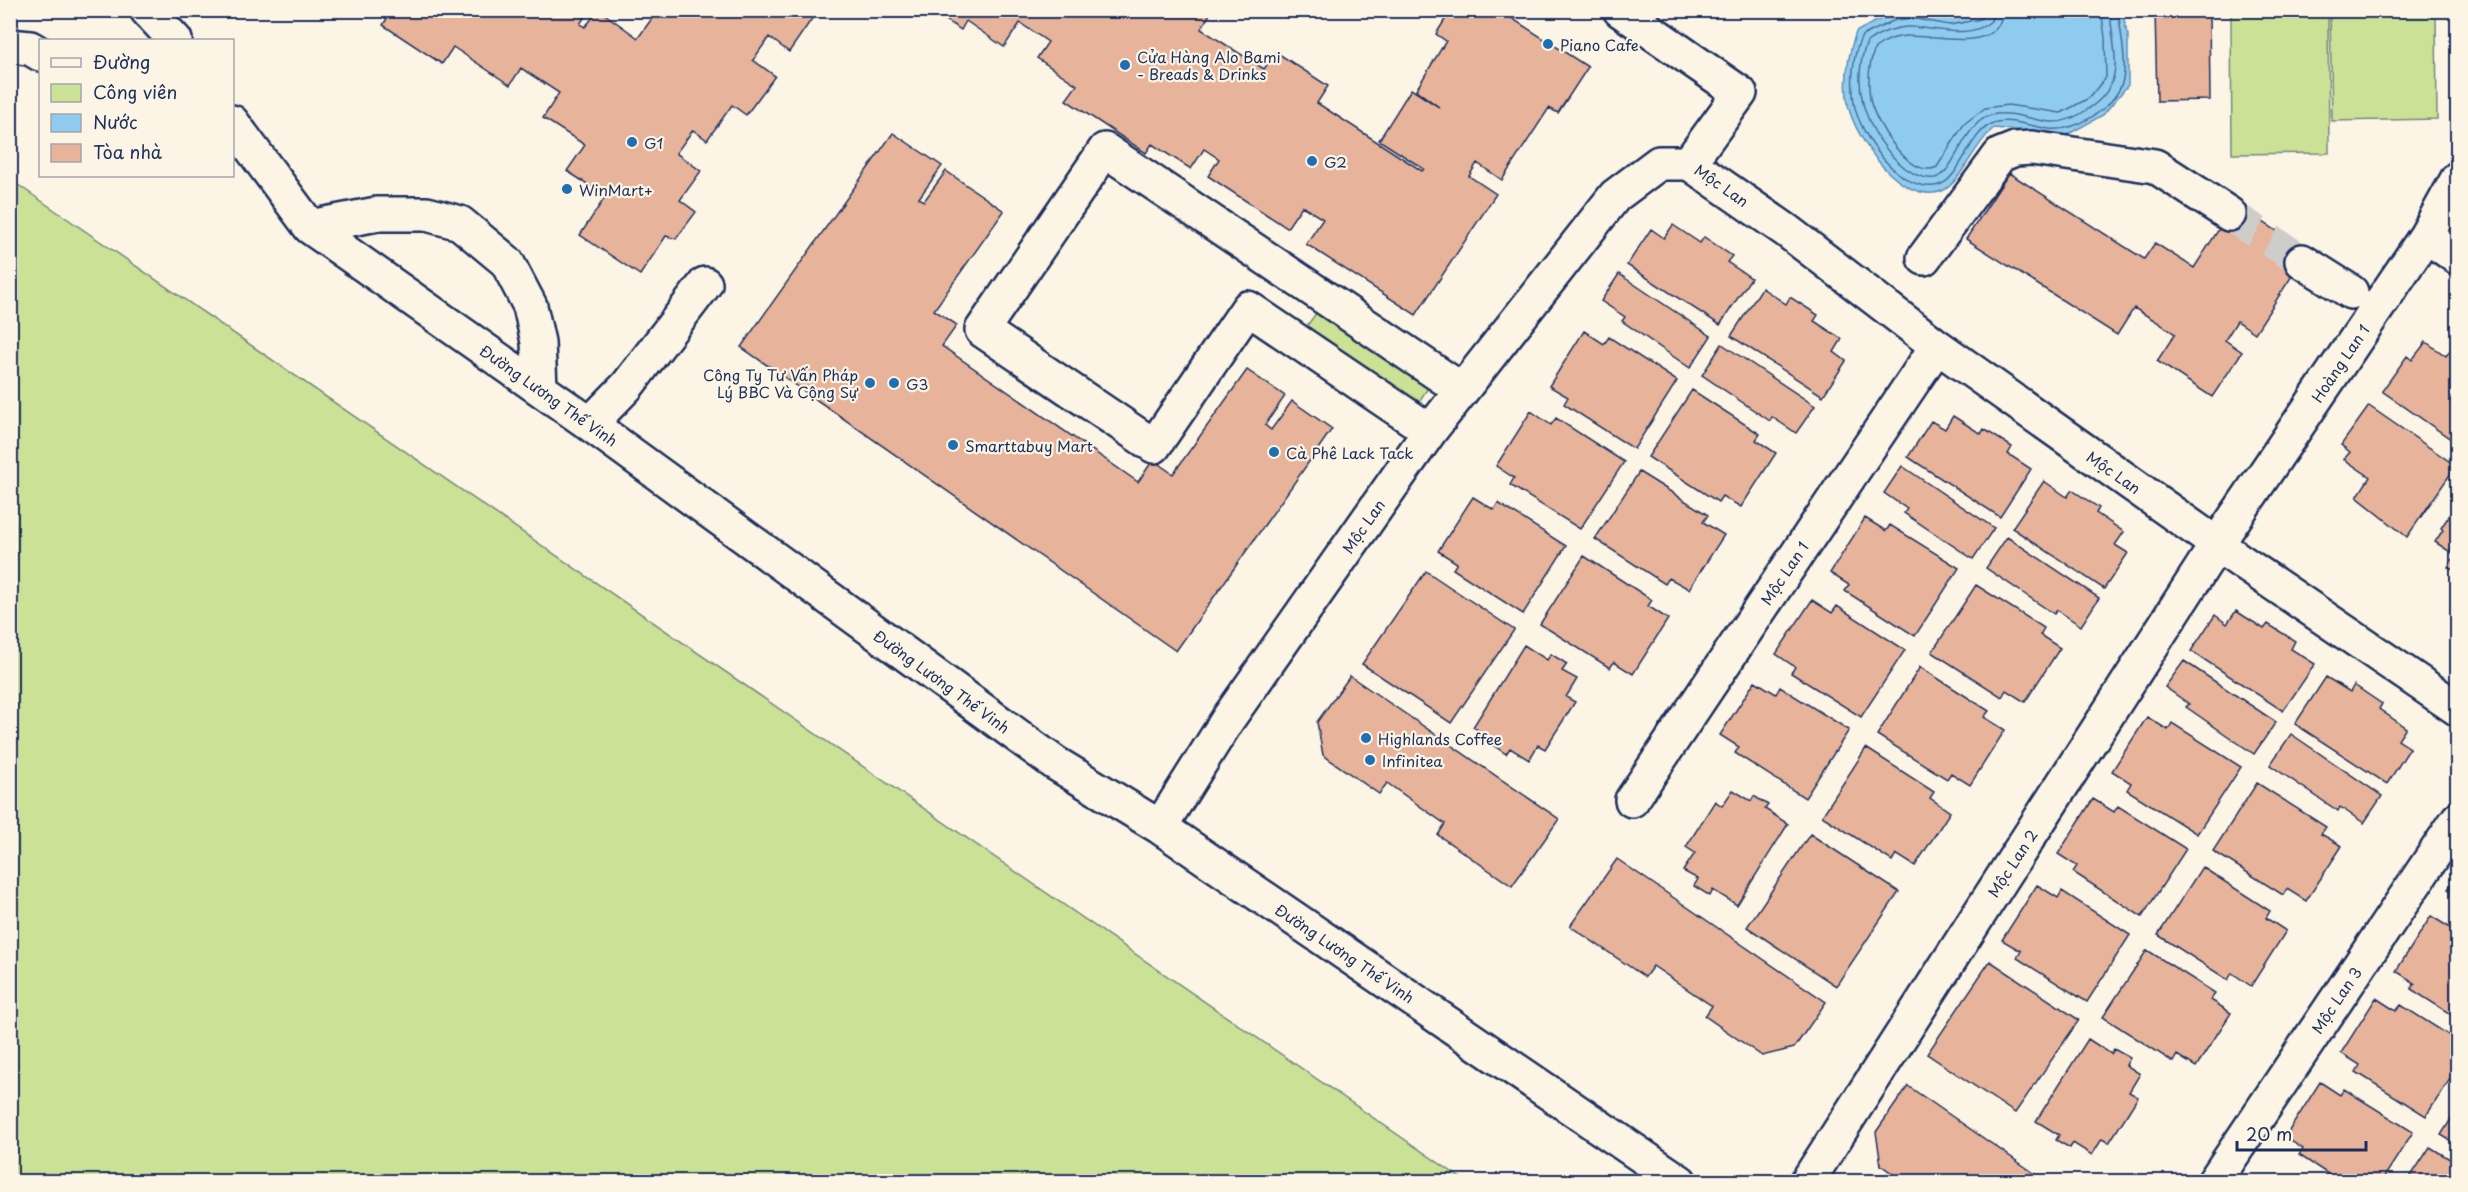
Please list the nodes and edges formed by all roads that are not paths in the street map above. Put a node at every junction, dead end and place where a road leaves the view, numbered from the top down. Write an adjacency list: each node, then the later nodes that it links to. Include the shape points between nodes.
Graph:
1 (147, 10): 3 (street)
2 (1620, 10): 7 (street, via 1740,93)
3 (174, 39)
4 (10, 46): 5 (street, via 30,48)
5 (39, 53)
6 (236, 131): 10 (street, Đường Lương Thế Vinh)
7 (1689, 163): 19 (street, Mộc Lan, via 1787,231); 21 (street, Mộc Lan, via 1659,163 1615,196)
8 (2457, 178): 11 (street, Hoàng Lan 1)
9 (2229, 214): 12 (street, via 2155,166 2032,148 2015,149 2000,155)
10 (310, 227): 20 (street, Đường Lương Thế Vinh); 20 (street, via 377,214 427,214 460,223 507,262 530,306 538,342)
11 (2426, 236): 13 (street); 24 (street, Hoàng Lan 1)
12 (1924, 258)
13 (2457, 258)
14 (2302, 261): 17 (street)
15 (1277, 266): 18 (street); 18 (street, via 1105,150 982,330 1154,446); 21 (street)
16 (705, 284): 22 (street, via 627,386)
17 (2351, 292)
18 (1248, 308): 23 (street)
19 (1936, 346): 24 (street, Mộc Lan); 26 (street, Mộc Lan 1)
20 (540, 388): 22 (street, Đường Lương Thế Vinh)
21 (1462, 390): 23 (street, Mộc Lan)
22 (590, 424): 28 (street, Đường Lương Thế Vinh, via 1055,763)
23 (1430, 431): 28 (street, Mộc Lan, via 1228,719)
24 (2217, 544): 25 (street, Mộc Lan); 30 (street, Mộc Lan 2)
25 (2457, 709)
26 (1632, 800)
27 (2457, 819): 31 (street, Mộc Lan 3)
28 (1160, 827): 29 (street, Đường Lương Thế Vinh)
29 (1680, 1182)
30 (1807, 1182)
31 (2214, 1182)

